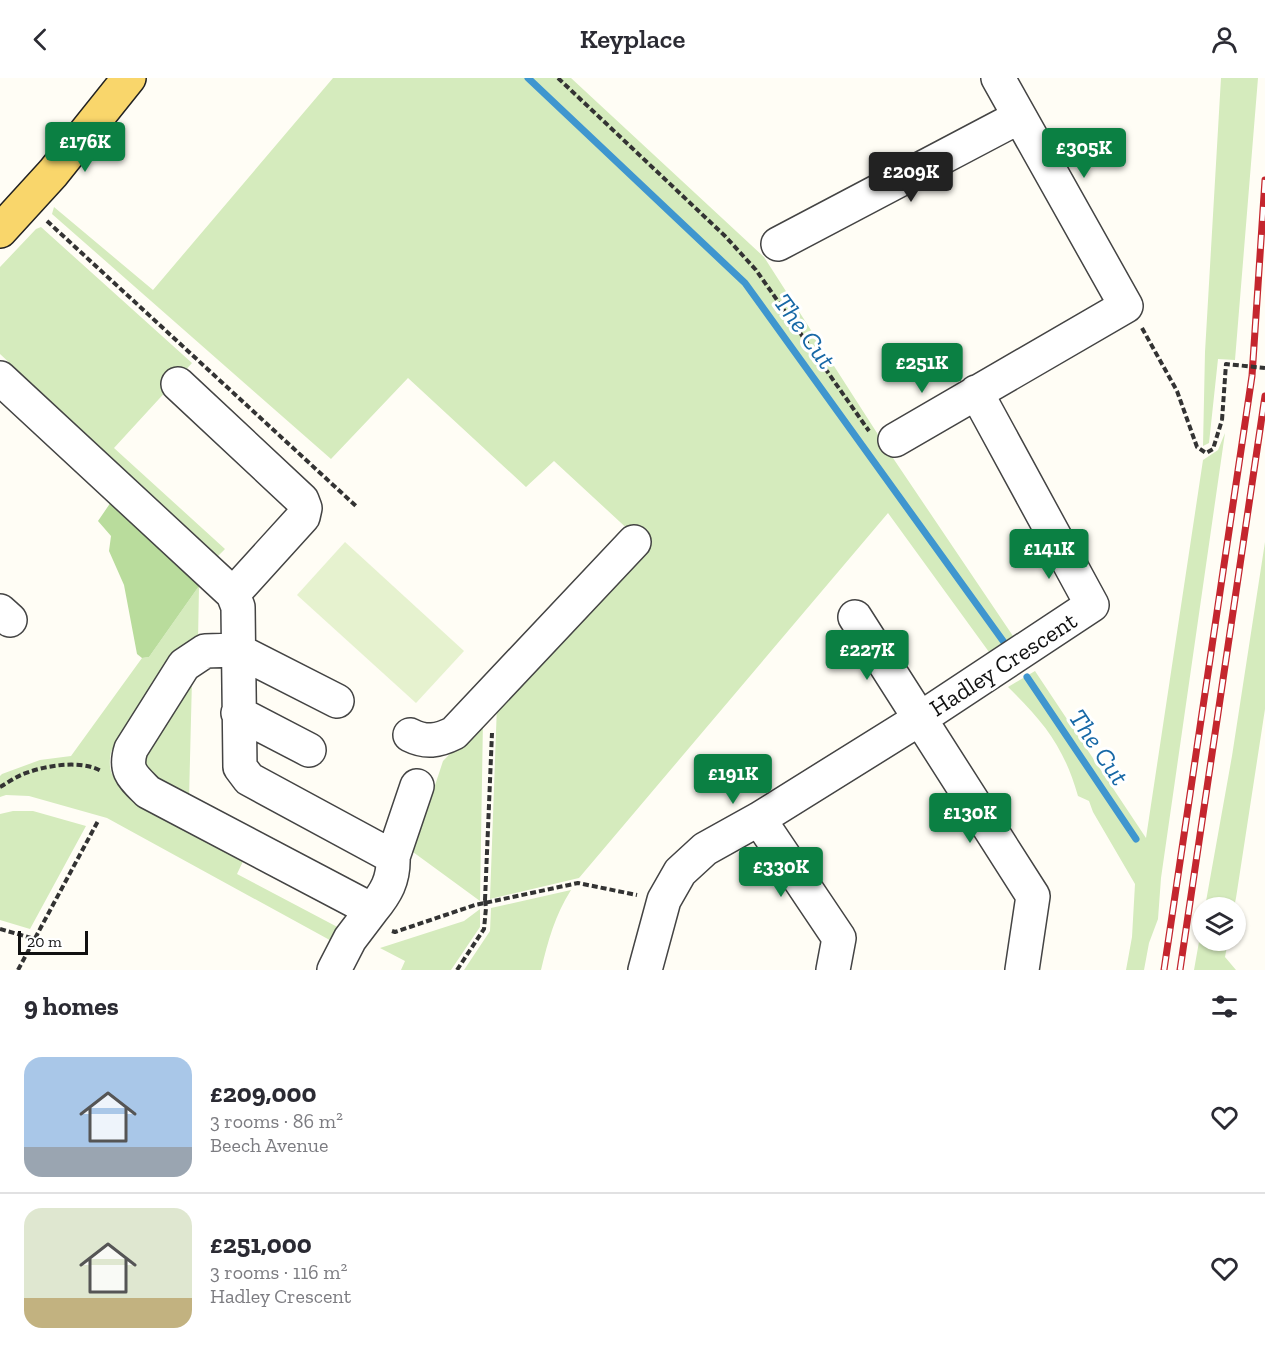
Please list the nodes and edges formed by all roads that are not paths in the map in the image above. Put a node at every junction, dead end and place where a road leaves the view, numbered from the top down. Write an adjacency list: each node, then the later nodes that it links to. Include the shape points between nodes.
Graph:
1 (129, 78): 4 (main road)
2 (998, 78): 3 (street)
3 (1019, 117): 5 (street); 8 (street, via 1126,306)
4 (0, 231)
5 (778, 244)
6 (0, 378): 11 (street)
7 (178, 384): 11 (street, via 302,500 305,508 303,517)
8 (976, 392): 9 (street); 16 (street, Hadley Crescent, via 1092,605)
9 (895, 440)
10 (634, 542): 17 (street, via 454,733 440,740 422,741)
11 (233, 594): 13 (street, via 238,607)
12 (855, 617): 16 (street)
13 (237, 650): 14 (street); 15 (street); 22 (street, via 205,651 184,665 131,749 127,761 132,775 148,792)
14 (337, 701)
15 (238, 713): 18 (street); 21 (street, via 240,767 249,780)
16 (921, 718): 20 (street); 26 (street, via 1032,896)
17 (410, 735)
18 (309, 750)
19 (417, 786): 21 (street)
20 (759, 819): 24 (street, via 705,849 680,872 663,900); 25 (street, via 839,938)
21 (393, 857): 22 (street, via 394,872 384,895)
22 (383, 921): 23 (street, via 350,939)
23 (333, 970)
24 (645, 970)
25 (833, 970)
26 (1022, 970)

